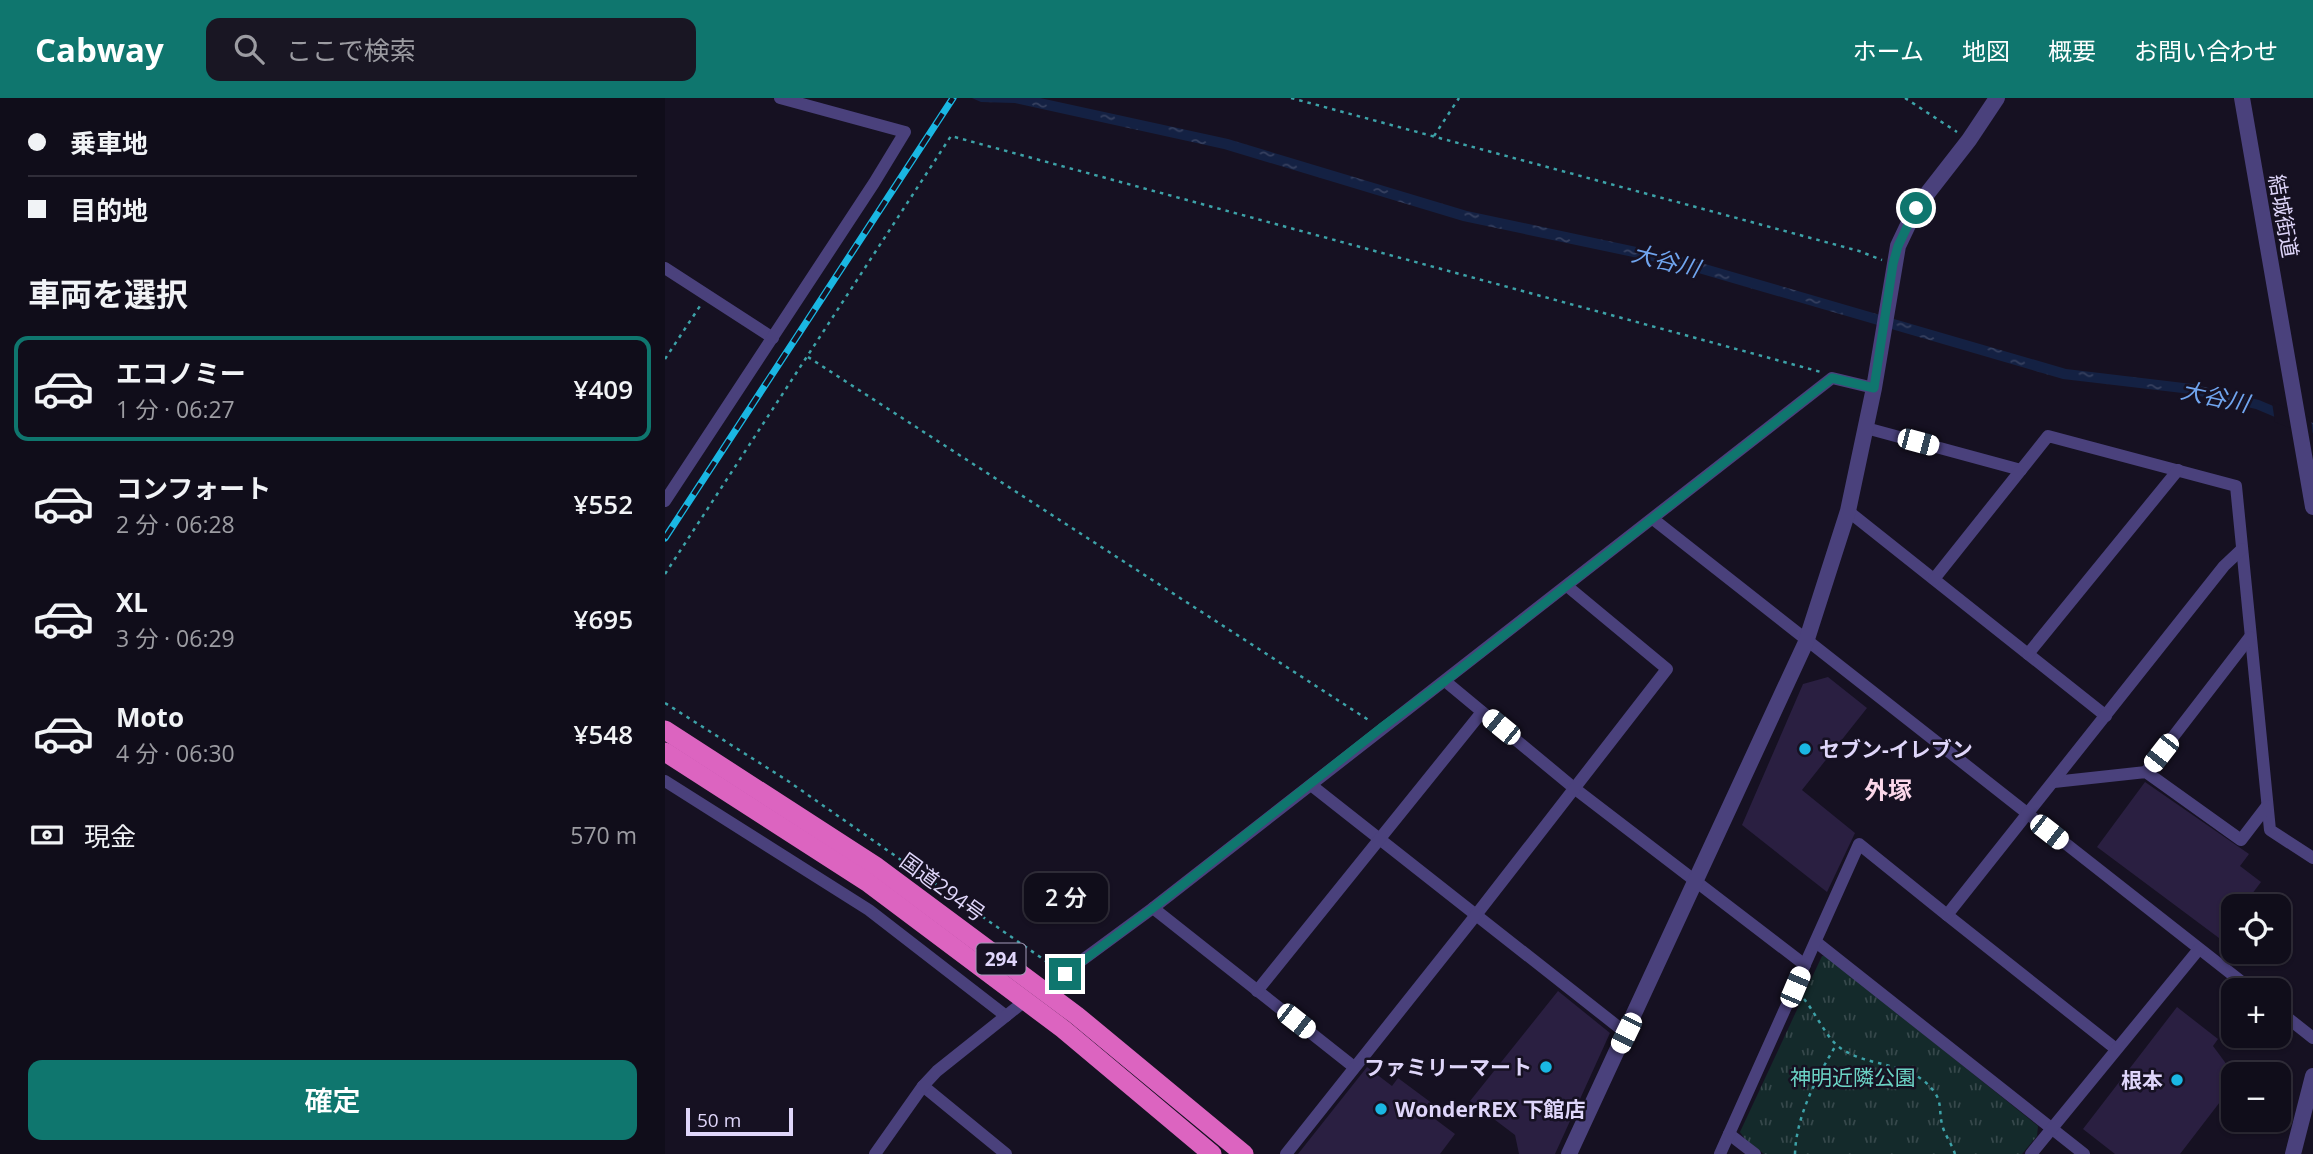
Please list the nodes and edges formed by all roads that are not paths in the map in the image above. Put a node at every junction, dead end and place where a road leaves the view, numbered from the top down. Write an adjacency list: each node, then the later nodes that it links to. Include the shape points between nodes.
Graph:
1 (780, 98): 5 (street, via 905,132)
2 (1997, 98): 6 (street, via 1916,208 1898,246)
3 (2242, 98): 11 (street, 結城街道)
4 (665, 268): 5 (street)
5 (773, 338): 10 (street)
6 (1874, 380): 7 (street); 13 (street, via 1832,378)
7 (1866, 428): 8 (street); 12 (street)
8 (2021, 470): 9 (street, via 2048,436); 15 (street)
9 (2178, 470): 14 (street, via 2236,486); 19 (street)
10 (665, 501)
11 (2313, 507)
12 (1848, 511): 15 (street); 18 (street)
13 (1653, 519): 16 (street); 18 (street)
14 (2242, 548): 17 (street); 22 (street)
15 (1934, 579): 19 (street)
16 (1567, 586): 20 (street); 30 (street, via 1667,668)
17 (2251, 637): 25 (street); 31 (street)
18 (1806, 642): 32 (street); 35 (street)
19 (2028, 654): 22 (street)
20 (1445, 681): 21 (street); 28 (street)
21 (1482, 712): 30 (street); 33 (street)
22 (2106, 716): 27 (street)
23 (665, 730): 29 (highway, 国道294号 / 294)
24 (665, 752): 29 (highway, 国道294号 / 294)
25 (2146, 772): 27 (street); 31 (street, via 2241,840)
26 (665, 781): 46 (street, via 869,911)
27 (2054, 782): 32 (street)
28 (1311, 785): 33 (street); 36 (street)
29 (741, 788): 43 (highway, 国道294号 / 294, via 877,867); 45 (highway, 国道294号 / 294)
30 (1574, 788): 35 (street); 37 (street)
31 (2267, 806): 34 (street, via 2270,830)
32 (2027, 816): 38 (street); 40 (street)
33 (1378, 838): 37 (street); 44 (street)
34 (2313, 858)
35 (1695, 880): 41 (street); 48 (street)
36 (1153, 908): 43 (street); 44 (street)
37 (1476, 915): 48 (street); 51 (street)
38 (1947, 915): 39 (street, via 1859,844); 50 (street)
39 (1816, 942): 41 (street); 54 (street)
40 (2199, 949): 42 (street); 50 (street)
41 (1805, 965): 55 (street)
42 (2236, 978)
43 (1043, 989): 59 (highway, 国道294号 / 294)
44 (1257, 990): 51 (street)
45 (1026, 1000): 46 (street); 58 (highway, 国道294号 / 294)
46 (1006, 1016): 53 (street)
47 (2291, 1021): 49 (street)
48 (1626, 1033): 61 (street)
49 (2313, 1038)
50 (2116, 1049): 54 (street)
51 (1354, 1067): 60 (street)
52 (2313, 1076): 66 (street)
53 (923, 1086): 56 (street); 57 (street)
54 (2051, 1128): 64 (street); 65 (street)
55 (1729, 1134): 62 (street); 63 (street)
56 (875, 1154)
57 (1006, 1154)
58 (1212, 1154)
59 (1244, 1154)
60 (1286, 1154)
61 (1569, 1154)
62 (1720, 1154)
63 (1755, 1154)
64 (2031, 1154)
65 (2084, 1154)
66 (2293, 1154)

